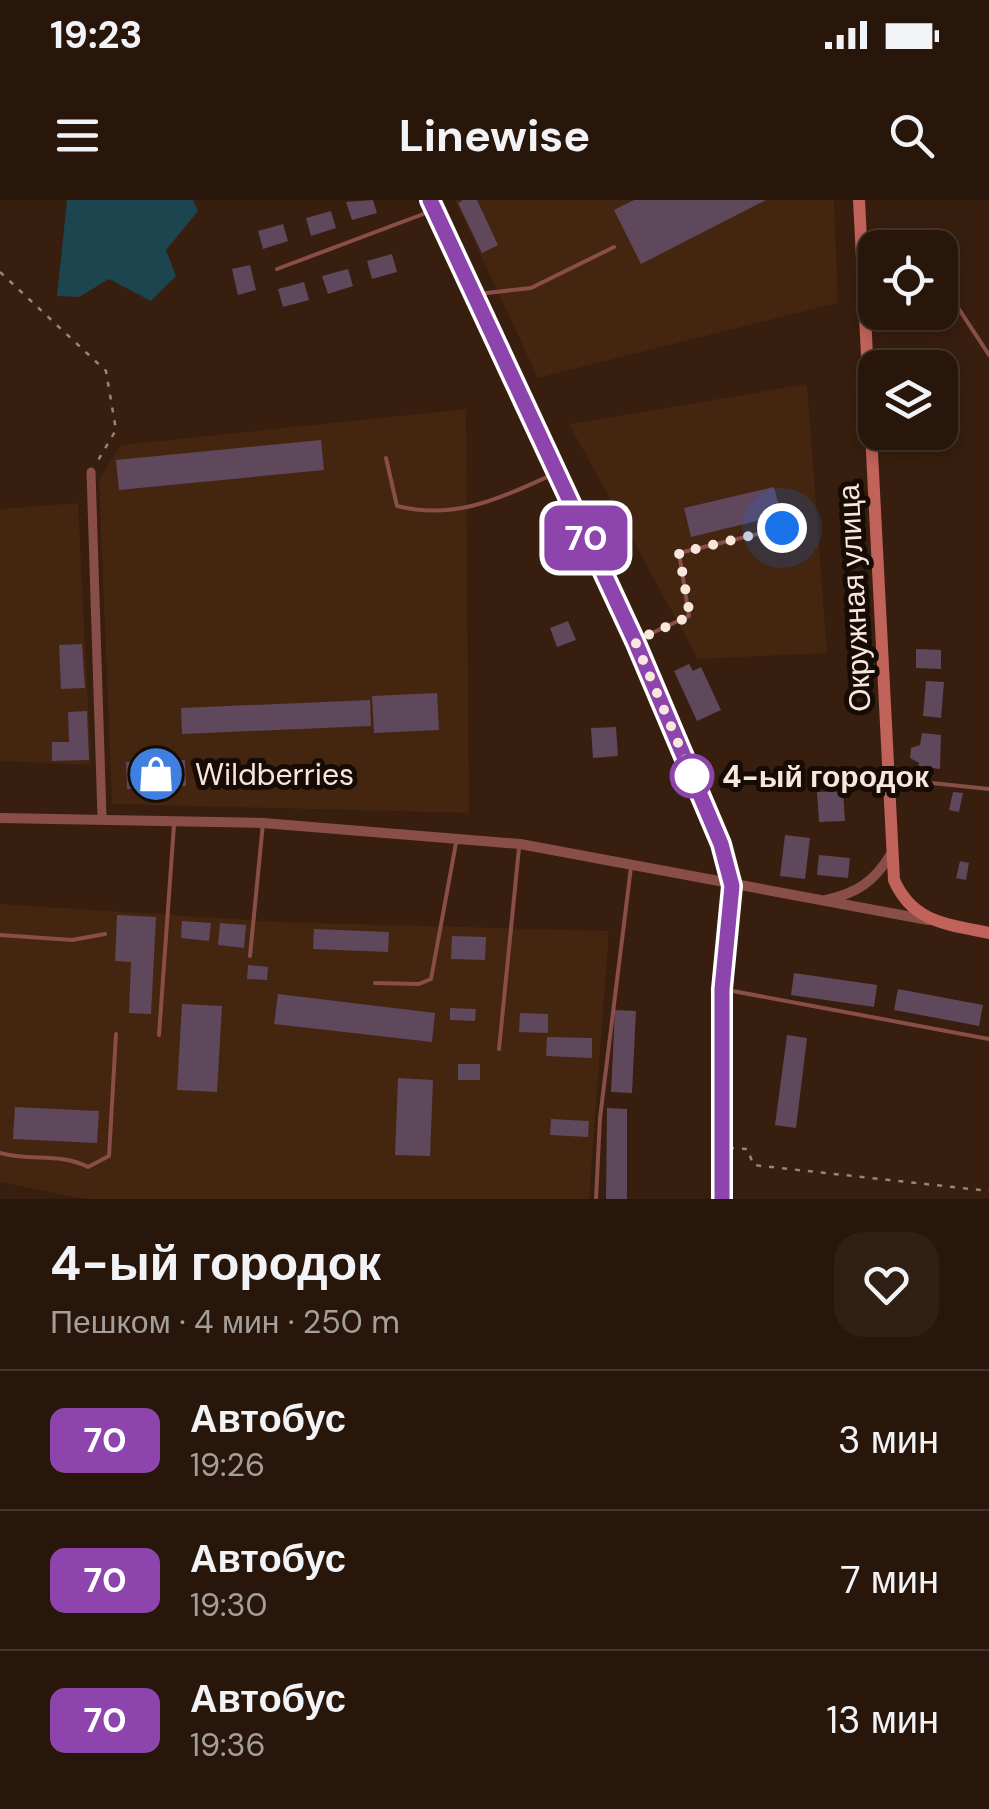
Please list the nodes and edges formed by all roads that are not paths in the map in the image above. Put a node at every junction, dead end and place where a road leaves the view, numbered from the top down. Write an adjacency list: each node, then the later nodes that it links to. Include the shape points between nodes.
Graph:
1 (859, 200): 3 (main road, Окружная улица)
2 (433, 203): 5 (lane); 6 (street)
3 (862, 230)
4 (614, 247): 6 (lane, via 531,288)
5 (277, 269)
6 (473, 294): 12 (street)
7 (958, 308): 9 (lane)
8 (871, 330): 15 (main road, Окружная улица)
9 (989, 354)
10 (386, 458): 12 (lane, via 398,506 426,514 477,508)
11 (91, 472): 18 (street)
12 (556, 473): 14 (street)
13 (782, 528): 14 (lane, via 679,553 690,616)
14 (635, 641): 25 (street, via 721,844)
15 (888, 778): 16 (lane); 23 (main road, Окружная улица)
16 (989, 790)
17 (0, 818): 18 (street)
18 (102, 818): 19 (street)
19 (174, 820): 20 (street); 35 (lane)
20 (263, 824): 21 (street); 31 (lane)
21 (457, 838): 22 (street); 32 (lane, via 431,979)
22 (520, 844): 24 (street); 37 (lane)
23 (891, 854): 26 (street, via 861,889); 27 (main road, Окружная улица, via 902,898)
24 (630, 867): 25 (street); 39 (lane)
25 (732, 886): 26 (street); 33 (street)
26 (821, 902): 27 (street)
27 (928, 920): 28 (main road)
28 (989, 932)
29 (104, 934): 30 (lane, via 72,940)
30 (0, 935)
31 (250, 956)
32 (375, 982)
33 (722, 989): 36 (lane); 40 (street)
34 (116, 1034): 38 (lane, via 109,1156 88,1168 67,1156 23,1160)
35 (159, 1035)
36 (989, 1039)
37 (499, 1049)
38 (0, 1153)
39 (596, 1199)
40 (722, 1199)

